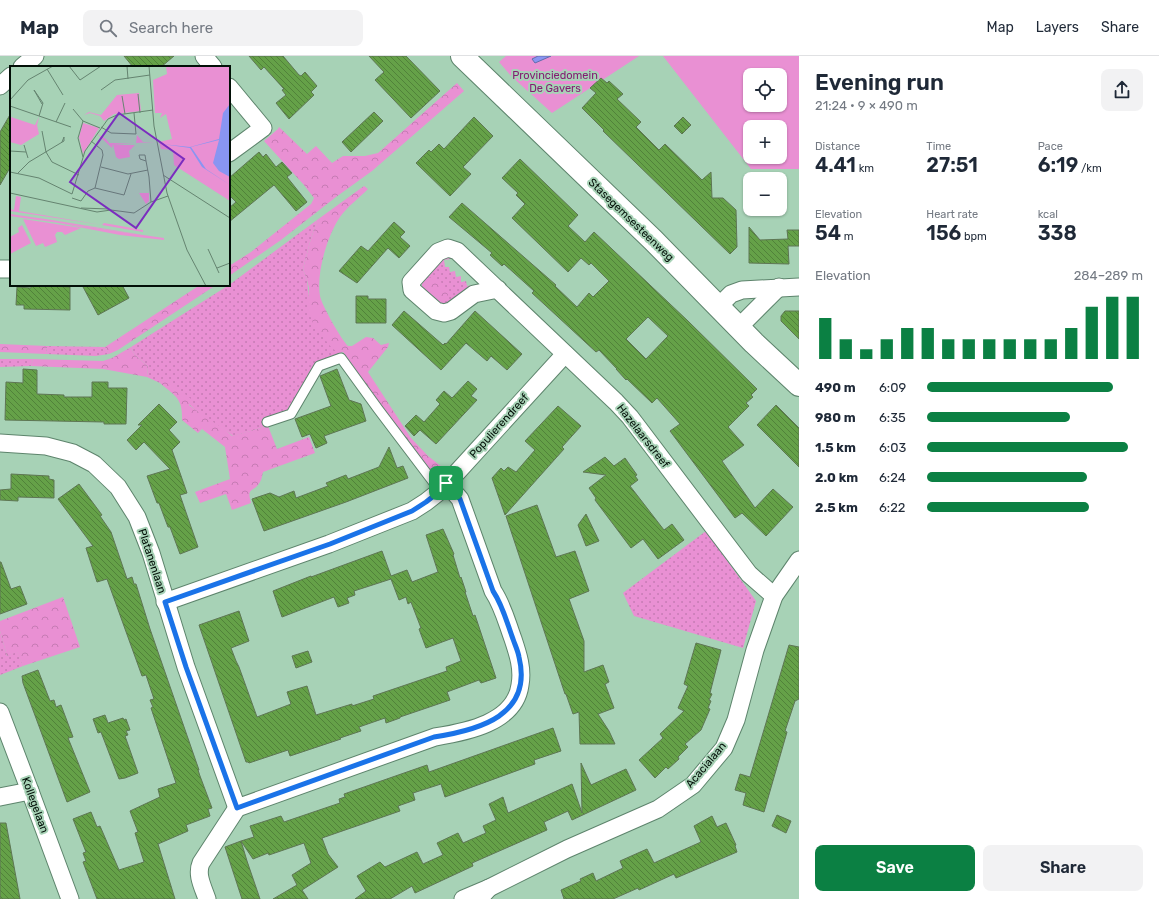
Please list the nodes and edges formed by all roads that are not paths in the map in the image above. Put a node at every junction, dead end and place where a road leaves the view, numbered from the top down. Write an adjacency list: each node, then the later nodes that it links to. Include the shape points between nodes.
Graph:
1 (35, 56): 4 (street)
2 (204, 56): 5 (street)
3 (462, 56): 13 (street, Stasegemsesteenweg, via 667,254)
4 (23, 66)
5 (212, 66)
6 (10, 77): 7 (street)
7 (0, 86)
8 (230, 88): 9 (street, via 262,128)
9 (230, 152)
10 (779, 287): 11 (street); 13 (street, via 742,290 731,294); 14 (street)
11 (799, 287)
12 (498, 289): 12 (street, Hazelaarsdreef, via 457,251 448,248 438,252 411,282 412,290 436,311 444,313 451,311 474,294); 15 (street, Hazelaarsdreef)
13 (718, 307): 14 (street, Stasegemsesteenweg)
14 (739, 327): 16 (street, Stasegemsesteenweg)
15 (565, 354): 19 (street, Populierendreef); 21 (street, Hazelaarsdreef, via 630,417 749,574)
16 (799, 385)
17 (267, 422): 19 (lane, via 291,414 319,366 341,358 378,409)
18 (0, 443): 22 (street, Platanenlaan, via 46,446 73,453 94,464 118,487 137,517 151,553)
19 (443, 487): 22 (street, Populierendreef, via 426,502 405,514 330,544); 26 (street, via 460,499 493,591 500,602 519,657 520,685 516,698 507,710 494,720 478,727 434,737)
20 (799, 560): 21 (street, Acacialaan)
21 (774, 596): 27 (street, Acacialaan, via 755,650 736,720 724,748 693,785 658,809 567,849)
22 (165, 602): 26 (street, Platanenlaan)
23 (0, 712): 24 (street, Kollegelaan)
24 (30, 791): 25 (street); 28 (street, Kollegelaan)
25 (0, 797)
26 (237, 808): 29 (street, via 198,869)
27 (484, 894): 30 (street, Acacialaan)
28 (70, 899)
29 (207, 899)
30 (463, 899)

